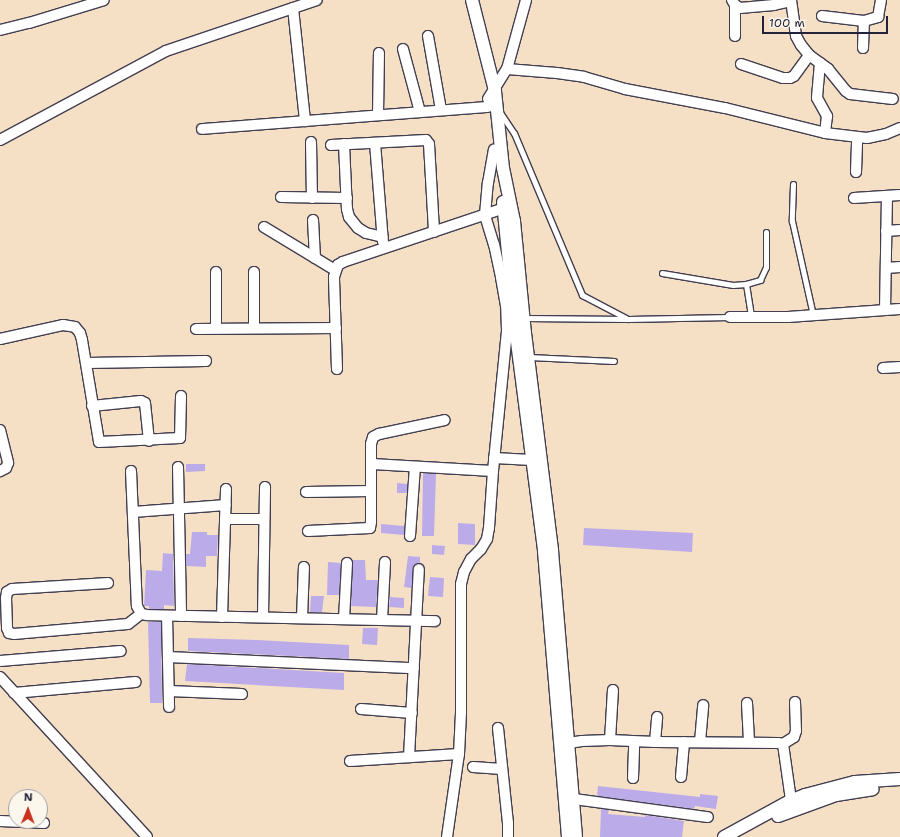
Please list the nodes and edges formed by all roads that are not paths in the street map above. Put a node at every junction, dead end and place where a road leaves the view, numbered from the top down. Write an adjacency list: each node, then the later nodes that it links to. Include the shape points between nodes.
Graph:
1 (104, 0): 12 (street)
2 (317, 0): 9 (street)
3 (465, 0): 23 (street)
4 (472, 0): 23 (street)
5 (526, 0): 21 (street)
6 (881, 0): 11 (street, via 878,18)
7 (791, 1): 8 (street, via 740,8); 18 (street, via 796,36)
8 (734, 3): 14 (street)
9 (293, 8): 27 (street); 32 (street, via 166,51)
10 (822, 16): 11 (street)
11 (864, 21): 15 (street)
12 (0, 30)
13 (428, 36): 24 (street)
14 (735, 36)
15 (863, 48)
16 (403, 49): 25 (street)
17 (379, 53): 26 (street)
18 (809, 55): 19 (street); 20 (street, via 790,78)
19 (820, 63): 22 (street, via 850,94); 30 (street, via 817,98 827,116)
20 (741, 64)
21 (507, 69): 23 (street); 30 (street, via 584,77 625,89 724,108)
22 (893, 99)
23 (492, 101): 24 (street); 37 (street); 69 (street, via 514,221); 70 (lane, via 514,133 582,295)
24 (441, 110): 25 (street)
25 (420, 112): 26 (street)
26 (378, 115): 27 (street)
27 (305, 121): 29 (street)
28 (900, 128): 31 (street, via 867,138)
29 (202, 129)
30 (825, 133): 31 (street)
31 (857, 137): 38 (street)
32 (0, 140)
33 (311, 142): 43 (street)
34 (376, 143): 35 (street); 52 (street, via 426,140 429,144); 54 (street)
35 (344, 144): 36 (street); 44 (street)
36 (331, 145)
37 (494, 150): 46 (street); 47 (street)
38 (856, 172)
39 (793, 184): 66 (lane, via 792,221)
40 (900, 195): 41 (street)
41 (887, 196): 45 (street); 51 (street)
42 (281, 198): 43 (street)
43 (312, 198): 44 (street)
44 (347, 198): 54 (street, via 349,217 358,228 371,235)
45 (854, 198)
46 (504, 208): 47 (street); 89 (street)
47 (485, 215): 52 (street); 88 (street, via 494,245 506,306 507,330)
48 (313, 220): 56 (street)
49 (264, 227): 56 (street)
50 (900, 230): 51 (street)
51 (886, 231): 58 (street)
52 (434, 232): 55 (street)
53 (766, 232): 63 (lane, via 766,267 760,280)
54 (383, 237): 55 (street)
55 (384, 248): 59 (street, via 343,262)
56 (315, 258): 59 (street)
57 (900, 267): 58 (street)
58 (886, 268): 65 (street)
59 (335, 270): 73 (street)
60 (216, 272): 71 (street)
61 (254, 272): 72 (street)
62 (662, 273): 63 (lane, via 733,285)
63 (746, 284): 68 (lane)
64 (900, 309): 65 (street)
65 (885, 310): 66 (street)
66 (813, 315): 68 (street)
67 (730, 317): 68 (street); 70 (lane)
68 (751, 317)
69 (523, 318): 70 (lane); 76 (street)
70 (628, 319)
71 (216, 328): 72 (street); 74 (street)
72 (254, 328): 73 (street)
73 (336, 328): 82 (street)
74 (196, 329)
75 (0, 340): 79 (street, via 70,325 80,332)
76 (528, 357): 78 (lane); 146 (street, via 552,550)
77 (206, 360): 79 (street)
78 (614, 361)
79 (87, 363): 84 (street)
80 (900, 367): 81 (street)
81 (883, 368)
82 (337, 369)
83 (181, 396): 87 (street, via 180,438)
84 (92, 406): 87 (street, via 100,442); 87 (street, via 141,401 145,403)
85 (445, 420): 90 (street, via 373,437)
86 (0, 430): 93 (street, via 8,463 6,468)
87 (149, 441)
88 (494, 458): 89 (street); 95 (street)
89 (532, 460): 163 (street, via 544,551)
90 (372, 464): 92 (street); 98 (street)
91 (178, 467): 101 (street)
92 (415, 467): 95 (street); 106 (street)
93 (0, 471)
94 (131, 471): 102 (street)
95 (493, 471): 148 (street, via 487,538 471,559 461,584 462,713)
96 (265, 487): 104 (street)
97 (226, 489): 100 (street)
98 (371, 491): 99 (street); 105 (street, via 370,528)
99 (306, 492)
100 (226, 505): 101 (street); 103 (street)
101 (179, 509): 102 (street); 114 (street)
102 (133, 512): 112 (street, via 137,606)
103 (225, 519): 104 (street); 115 (street)
104 (264, 519): 116 (street)
105 (308, 531)
106 (410, 536)
107 (347, 562): 118 (street)
108 (385, 562): 119 (street)
109 (304, 566): 117 (street)
110 (419, 568): 120 (street)
111 (108, 583): 112 (street, via 12,589 7,592 6,598 9,633 128,624)
112 (141, 614): 113 (street)
113 (167, 616): 114 (street); 123 (street)
114 (181, 616): 115 (street)
115 (222, 617): 116 (street)
116 (263, 618): 117 (street)
117 (302, 618): 118 (street)
118 (344, 619): 119 (street)
119 (382, 620): 120 (street)
120 (416, 620): 121 (street); 125 (street)
121 (435, 621)
122 (121, 652): 124 (street)
123 (168, 658): 125 (street); 129 (street)
124 (0, 661)
125 (414, 668): 137 (street)
126 (0, 677): 130 (street)
127 (136, 682): 130 (street)
128 (613, 690): 140 (street)
129 (168, 691): 131 (street); 135 (street)
130 (14, 692): 160 (street)
131 (242, 694)
132 (795, 702): 147 (street, via 796,731 794,736)
133 (747, 703): 145 (street)
134 (703, 705): 144 (street)
135 (169, 707)
136 (361, 709): 137 (street)
137 (412, 713): 149 (street)
138 (657, 717): 142 (street)
139 (498, 728): 152 (street)
140 (610, 740): 141 (street); 146 (street)
141 (634, 742): 142 (street); 154 (street)
142 (655, 742): 143 (street)
143 (684, 742): 144 (street); 153 (street)
144 (700, 742): 145 (street)
145 (749, 742): 147 (street)
146 (569, 743): 157 (street)
147 (783, 744): 158 (street)
148 (459, 754): 149 (street); 161 (street)
149 (409, 757): 150 (street)
150 (350, 760)
151 (473, 767): 152 (street)
152 (502, 769): 162 (street)
153 (681, 777)
154 (633, 778)
155 (900, 780): 158 (street, via 855,782 821,790)
156 (900, 787): 158 (street, via 846,792)
157 (574, 799): 159 (street); 164 (street)
158 (792, 805): 165 (street); 166 (street)
159 (708, 818)
160 (148, 837)
161 (447, 837)
162 (508, 837)
163 (568, 837)
164 (576, 837)
165 (724, 837)
166 (737, 837)

